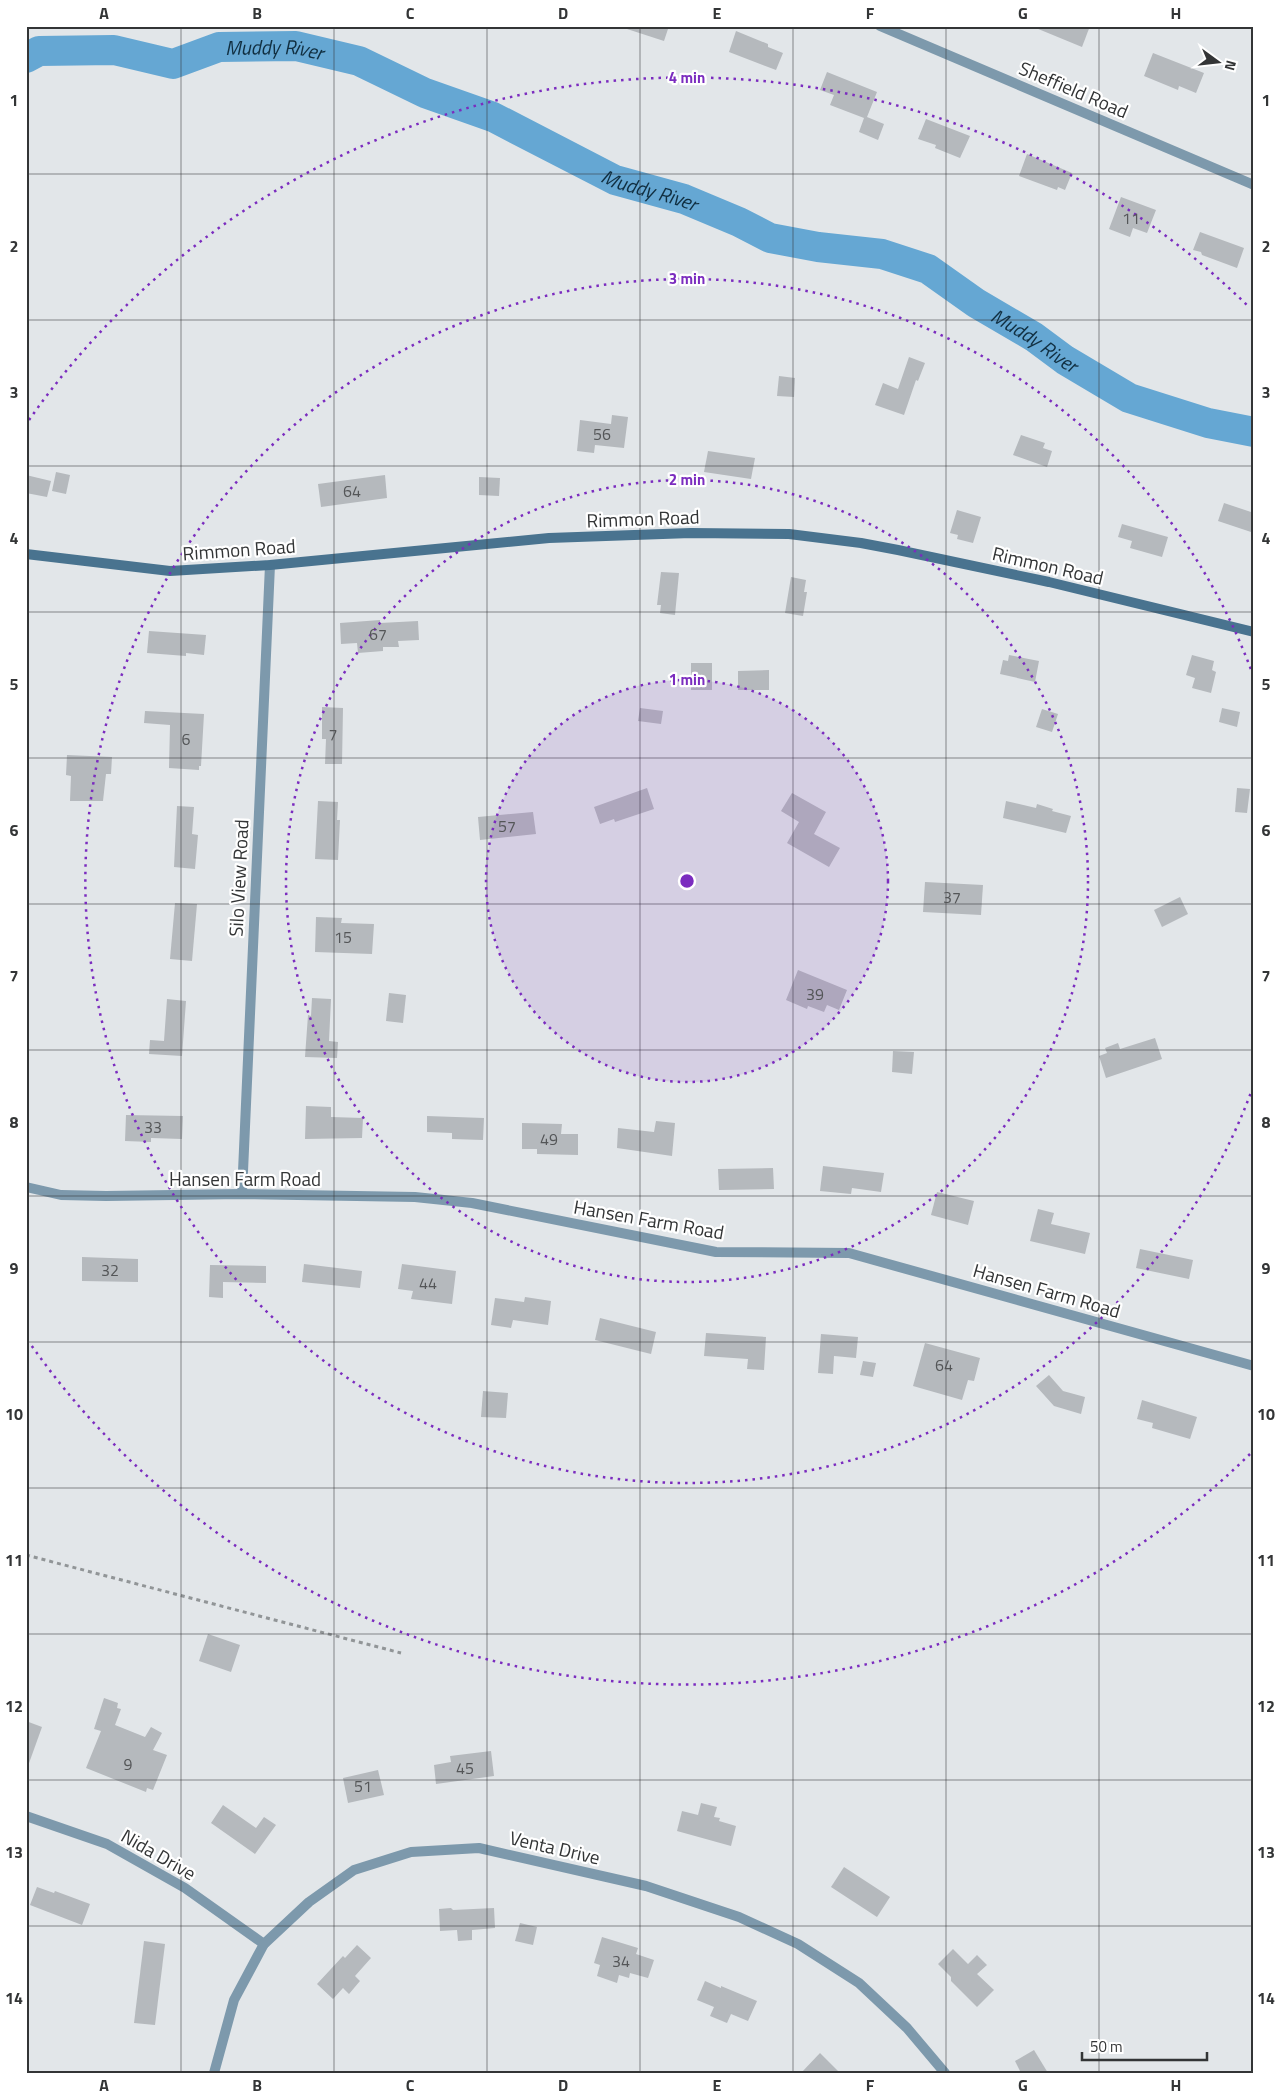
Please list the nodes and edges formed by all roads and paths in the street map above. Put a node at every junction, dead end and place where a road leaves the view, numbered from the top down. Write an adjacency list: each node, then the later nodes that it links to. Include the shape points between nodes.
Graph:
1 (880, 26): 2 (street, Sheffield Road)
2 (1254, 185)
3 (26, 554): 4 (street, Rimmon Road, via 170,571)
4 (270, 564): 5 (street, Rimmon Road, via 549,538 691,533 789,534 898,550 1049,582); 7 (street, Silo View Road)
5 (1254, 632)
6 (26, 1187): 7 (street, Hansen Farm Road, via 70,1195)
7 (242, 1194): 8 (street, Hansen Farm Road, via 415,1197 472,1203 716,1252 849,1253)
8 (1254, 1366)
9 (26, 1555): 10 (path)
10 (401, 1653)
11 (26, 1816): 12 (street, Nida Drive, via 107,1844 184,1888)
12 (264, 1944): 13 (street, Venta Drive, via 234,2000); 14 (street, Venta Drive, via 309,1902 354,1870 411,1852 479,1848 646,1886 739,1917 798,1944 859,1982 907,2028)
13 (214, 2073)
14 (945, 2073)

